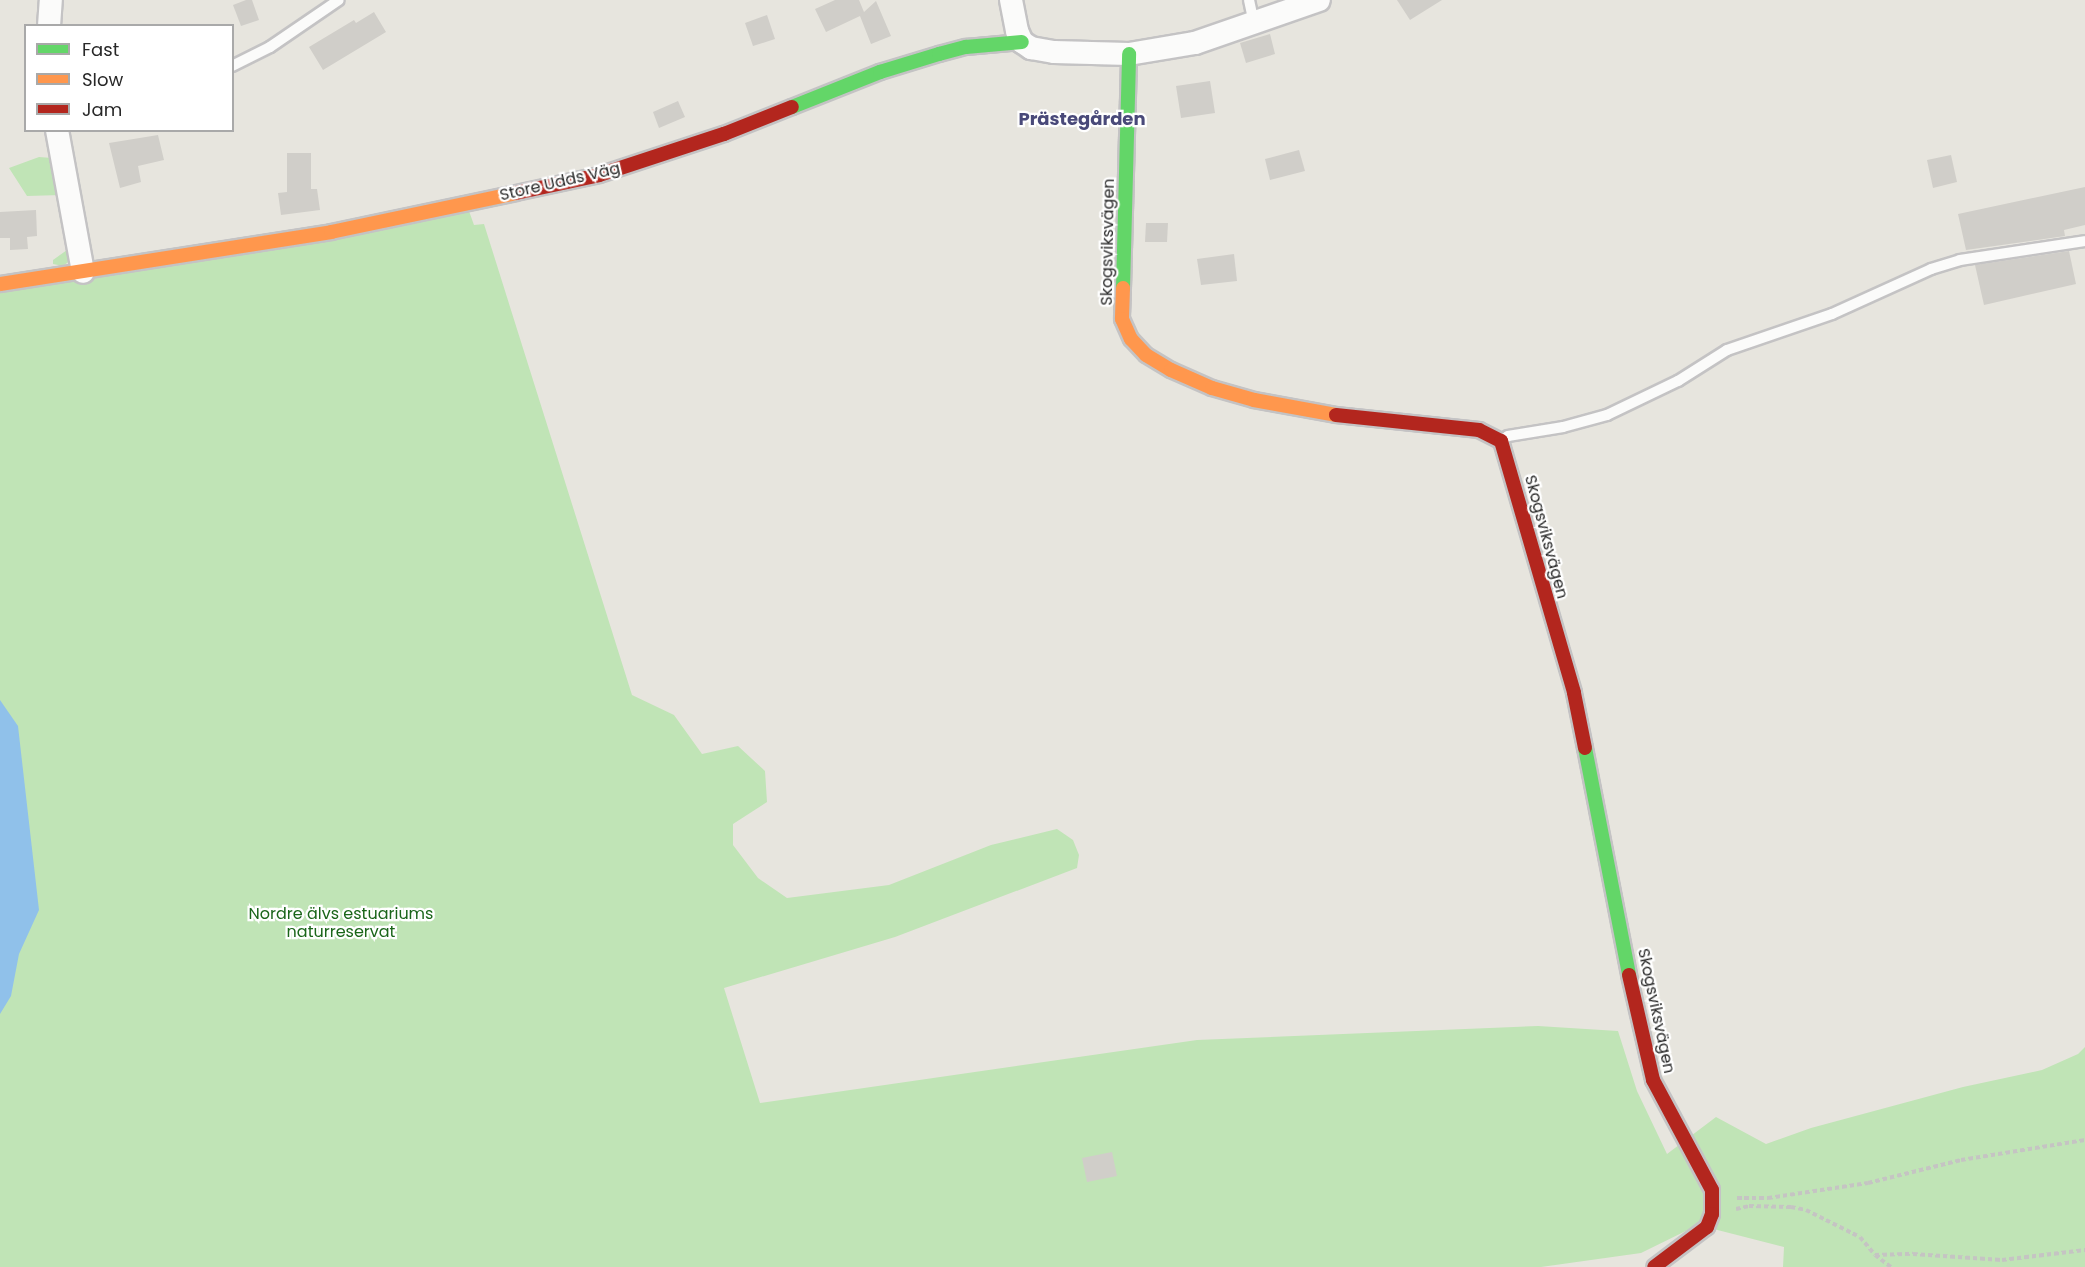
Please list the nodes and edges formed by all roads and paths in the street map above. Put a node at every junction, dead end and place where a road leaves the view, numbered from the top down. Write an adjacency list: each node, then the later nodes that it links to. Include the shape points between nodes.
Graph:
1 (51, 0): 6 (street)
2 (339, 0): 10 (lane, via 270,47)
3 (1011, 0): 8 (street, via 1013,20)
4 (1249, 0): 7 (lane)
5 (1319, 0): 7 (street, Store Udds Väg)
6 (49, 24)
7 (1254, 24): 9 (street, Store Udds Väg, via 1195,44)
8 (1022, 42): 9 (street, Store Udds Väg, via 1031,48 1054,52); 13 (street, Store Udds Väg, via 966,47 880,72 724,134 599,175 331,232)
9 (1129, 54): 15 (street, Skogsviksvägen, via 1122,319 1131,339 1146,355 1212,388 1254,400 1341,416 1479,430)
10 (234, 65)
11 (57, 132): 13 (street)
12 (2085, 241): 15 (lane, via 1931,269 1832,314 1727,350 1678,381 1607,415 1508,436)
13 (83, 272): 14 (street, Store Udds Väg)
14 (0, 284)
15 (1501, 441): 17 (street, Skogsviksvägen, via 1574,693 1653,1080 1707,1180)
16 (2085, 1140): 17 (path, via 1962,1160 1868,1183 1768,1198)
17 (1713, 1199): 18 (street, Skogsviksvägen)
18 (1712, 1214): 20 (path, via 1749,1206 1806,1210 1860,1237); 21 (street, via 1699,1236)
19 (2085, 1250): 20 (path, via 2002,1260)
20 (1875, 1255): 22 (path)
21 (1654, 1267)
22 (1891, 1267)

